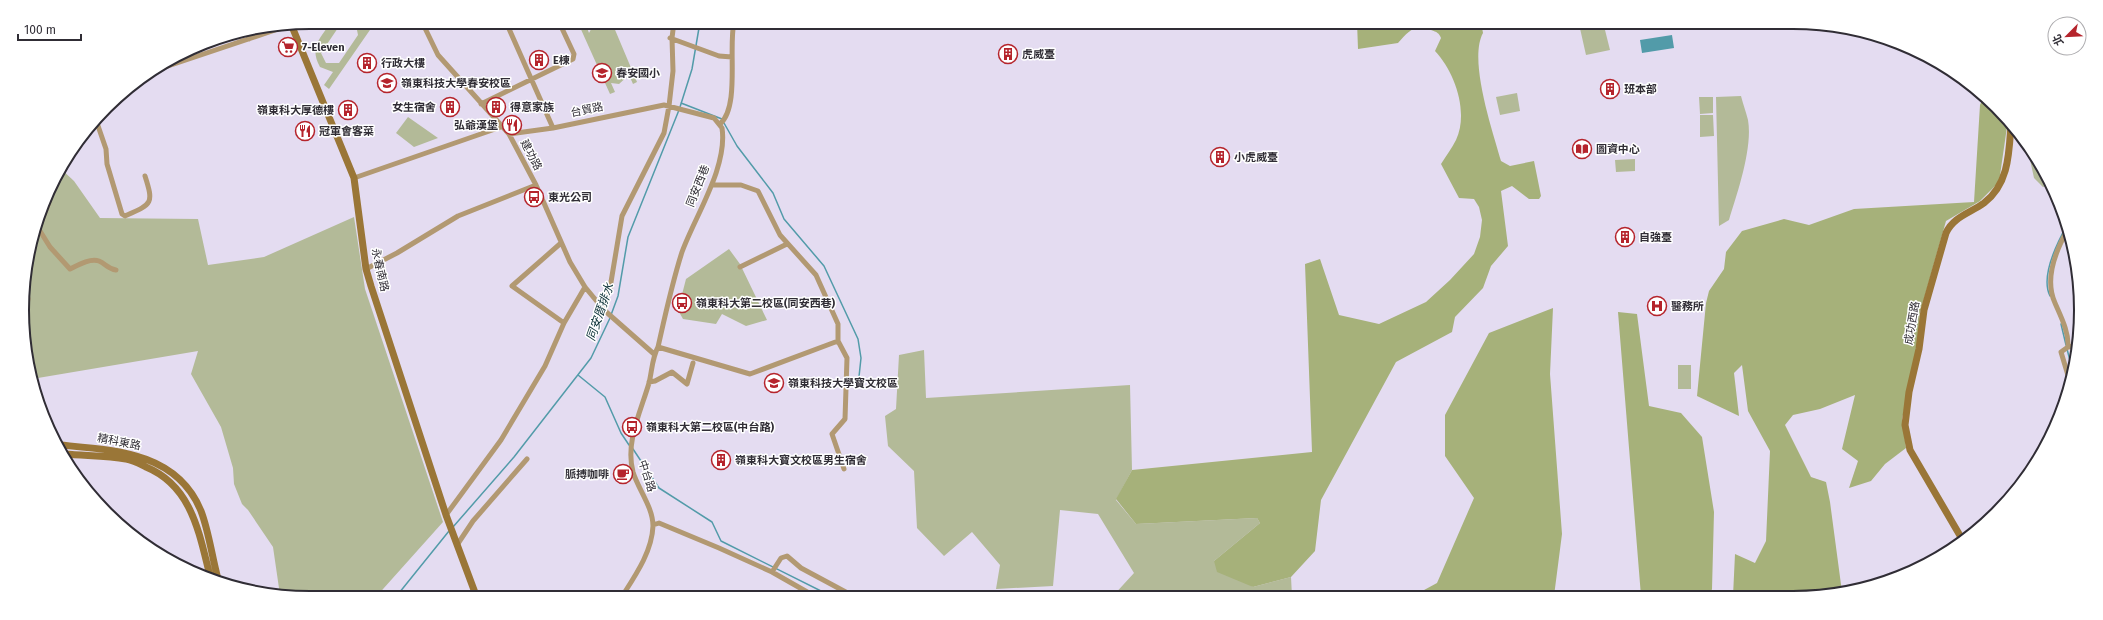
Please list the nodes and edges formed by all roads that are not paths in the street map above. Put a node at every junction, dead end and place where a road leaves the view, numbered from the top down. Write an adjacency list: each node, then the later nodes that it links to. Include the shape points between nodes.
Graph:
1 (426, 29): 14 (street, 建功路, via 438,55)
2 (509, 29): 13 (street)
3 (562, 29): 13 (street, via 574,54 573,59)
4 (672, 29): 9 (street)
5 (733, 29): 11 (street)
6 (293, 30): 23 (street, 永春南路)
7 (272, 31): 10 (street)
8 (248, 36): 10 (street)
9 (670, 38): 11 (street, via 719,56); 15 (street, via 673,72)
10 (249, 39): 12 (street)
11 (732, 57): 16 (street, via 728,115)
12 (176, 63)
13 (531, 79): 14 (street); 19 (street)
14 (481, 104): 18 (street, 建功路)
15 (669, 106): 16 (street, via 714,118); 19 (street, 台貿路); 34 (street, via 662,138 622,216 610,288)
16 (720, 124): 25 (street, 同安西巷, via 723,132 722,142)
17 (98, 126): 22 (street, via 122,214 126,216 142,208 150,200 152,196)
18 (501, 127): 21 (street, 建功路); 23 (street)
19 (552, 128): 21 (street, 台貿路)
20 (2011, 133): 50 (street, 成功西路, via 2009,160 2001,183 1985,202 1955,220 1946,233 1924,310 1919,349 1909,392 1905,425 1910,450)
21 (509, 134): 24 (street, 建功路)
22 (145, 176)
23 (354, 178): 31 (street, 永春南路)
24 (536, 185): 28 (street, 建功路); 31 (street, via 458,216)
25 (712, 185): 29 (street, via 741,185 758,191); 37 (street, 同安西巷, via 682,253)
26 (40, 233): 32 (street, via 70,269 87,262 99,261)
27 (2064, 237): 39 (street, via 2054,257 2051,292 2064,325 2068,341)
28 (562, 243): 33 (street, 建功路); 35 (street, via 512,286)
29 (787, 244): 30 (street); 36 (street, via 816,275 838,324)
30 (740, 267)
31 (366, 269): 48 (street, 永春南路)
32 (116, 270)
33 (585, 287): 34 (street, 建功路); 35 (street)
34 (603, 308): 40 (street, 建功路)
35 (564, 323): 48 (street, via 545,366 500,440)
36 (838, 341): 37 (street, via 750,374); 47 (street, via 847,358 845,419 832,437)
37 (658, 347): 40 (street, 同安西巷)
38 (2072, 347): 39 (street)
39 (2066, 348): 42 (street, via 2061,352)
40 (654, 354): 43 (street, 中台路)
41 (693, 364): 43 (street, via 687,384 672,372)
42 (2067, 372)
43 (649, 382): 49 (street, 中台路, via 635,430 631,458 636,480 652,517)
44 (64, 445): 54 (street, 精科東路, via 131,453 173,474 191,493 201,512)
45 (69, 454): 52 (street, 精科東路, via 127,459 157,471 175,485 187,501 194,518)
46 (527, 458): 51 (street)
47 (844, 469)
48 (446, 515): 51 (street, 永春南路)
49 (653, 526): 53 (street, via 659,524 676,529); 56 (street, 中台路, via 643,562)
50 (1960, 536)
51 (456, 543): 55 (street)
52 (209, 572)
53 (772, 572): 57 (street); 58 (street, via 781,558 787,556 802,568)
54 (217, 575)
55 (474, 591)
56 (625, 591)
57 (805, 591)
58 (844, 591)

